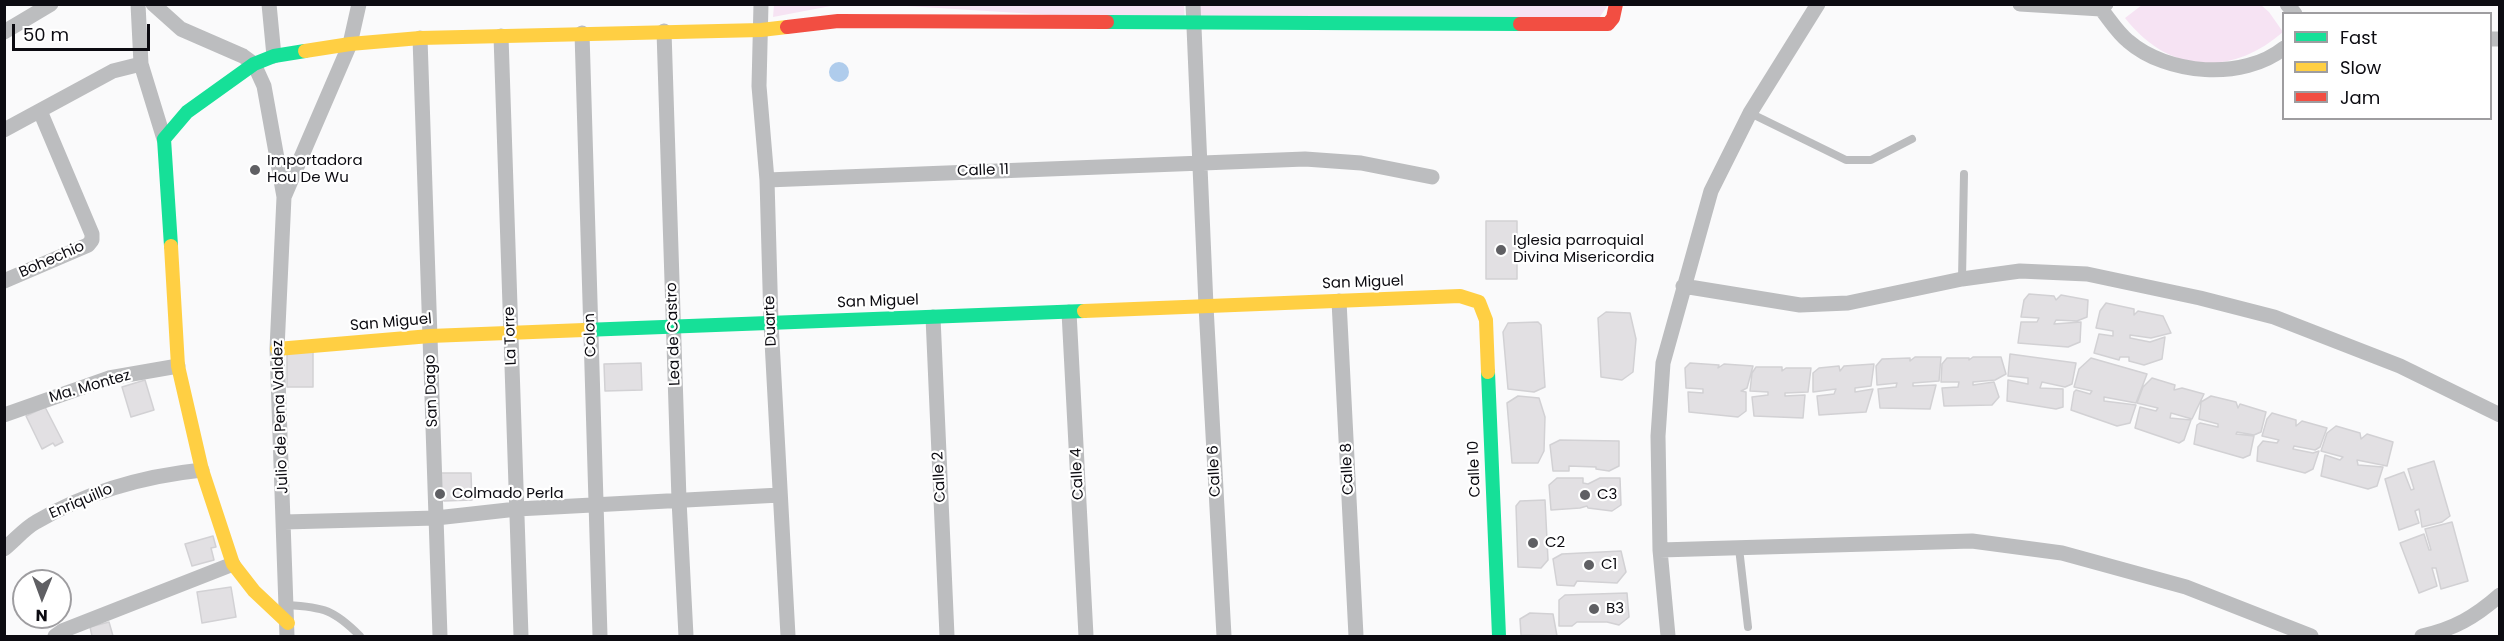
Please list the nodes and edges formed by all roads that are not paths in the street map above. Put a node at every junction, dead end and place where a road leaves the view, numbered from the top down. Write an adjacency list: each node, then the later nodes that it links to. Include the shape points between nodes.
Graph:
1 (51, 4): 15 (street)
2 (138, 4): 22 (street)
3 (153, 4): 23 (street, via 181,29)
4 (269, 4): 21 (street)
5 (359, 4): 19 (street, Julio de Pena Valdez)
6 (761, 4): 13 (street, Duarte)
7 (1192, 4): 12 (street, Calle 6)
8 (1616, 4): 12 (street, via 1608,24)
9 (1818, 4): 25 (street)
10 (2020, 4): 11 (street)
11 (2104, 7): 20 (street, via 2129,42 2179,67 2251,66)
12 (1193, 23): 13 (street, via 838,21); 29 (street, Calle 6)
13 (761, 30): 14 (street); 32 (street, Duarte, via 759,86)
14 (664, 31): 16 (street); 43 (street, Lea de Castro)
15 (4, 32)
16 (582, 33): 17 (street); 44 (street, Colon)
17 (501, 36): 18 (street); 45 (street, La Torre)
18 (420, 38): 19 (street); 46 (street, San Dago)
19 (350, 44): 21 (street); 33 (street, Julio de Pena Valdez)
20 (2282, 49)
21 (274, 56): 23 (street)
22 (141, 64): 24 (street, via 113,70); 27 (street)
23 (254, 64): 27 (street, via 187,112); 33 (street, Julio de Pena Valdez, via 264,86)
24 (40, 111): 26 (street); 35 (street, Bohechio, via 93,240)
25 (1750, 113): 28 (lane, via 1846,160 1871,160); 36 (street, via 1711,191)
26 (4, 130)
27 (164, 139): 48 (street)
28 (1912, 139)
29 (1200, 162): 31 (street, Calle 11, via 1305,159 1361,163); 32 (street, Calle 11); 39 (street, Calle 6)
30 (1964, 174): 34 (lane)
31 (1432, 177)
32 (767, 180): 42 (street, Duarte)
33 (284, 197): 47 (street, Julio de Pena Valdez)
34 (1962, 279): 36 (street, via 1848,303 1800,305); 50 (street, via 2020,271 2087,274 2200,298 2274,317 2400,366)
35 (4, 281)
36 (1683, 286): 60 (street, via 1663,363 1658,436)
37 (1339, 301): 38 (street, San Miguel, via 1460,296); 39 (street, San Miguel); 76 (street, Calle 8)
38 (1479, 302): 77 (street, Calle 10, via 1486,320)
39 (1206, 306): 40 (street, San Miguel); 75 (street, Calle 6)
40 (1069, 312): 41 (street, San Miguel); 74 (street, Calle 4)
41 (933, 317): 42 (street, San Miguel); 73 (street, Calle 2)
42 (771, 323): 43 (street, San Miguel); 52 (street, Duarte)
43 (674, 327): 44 (street, San Miguel); 53 (street, Lea de Castro)
44 (591, 331): 45 (street, San Miguel); 54 (street, Colon)
45 (511, 334): 46 (street, San Miguel); 55 (street, La Torre)
46 (430, 336): 47 (street, San Miguel); 56 (street, San Dago)
47 (277, 349): 57 (street, Julio de Pena Valdez)
48 (178, 366): 49 (street, Ma. Montez, via 109,378); 51 (street)
49 (4, 415)
50 (2499, 415)
51 (202, 470): 59 (street, Enriquillo, via 166,474 103,491 34,523); 61 (street)
52 (780, 495): 53 (street); 72 (street, Duarte)
53 (679, 500): 54 (street); 71 (street, Lea de Castro)
54 (596, 505): 55 (street); 70 (street, Colon)
55 (517, 509): 56 (street); 69 (street, La Torre)
56 (436, 518): 57 (street); 68 (street, San Dago)
57 (284, 522): 63 (street, Julio de Pena Valdez)
58 (1739, 548): 60 (street); 64 (lane); 79 (street, via 1972,541 2062,553 2186,587)
59 (4, 549)
60 (1660, 550): 78 (street)
61 (233, 564): 65 (street); 66 (street)
62 (2499, 595): 80 (street, via 2479,614 2444,632)
63 (287, 605): 65 (street, Julio de Pena Valdez); 67 (lane, via 326,609)
64 (1748, 627)
65 (288, 630)
66 (55, 636)
67 (360, 636)
68 (440, 636)
69 (521, 636)
70 (600, 636)
71 (686, 636)
72 (788, 636)
73 (947, 636)
74 (1086, 636)
75 (1224, 636)
76 (1356, 636)
77 (1498, 636)
78 (1668, 636)
79 (2311, 636)
80 (2422, 636)

